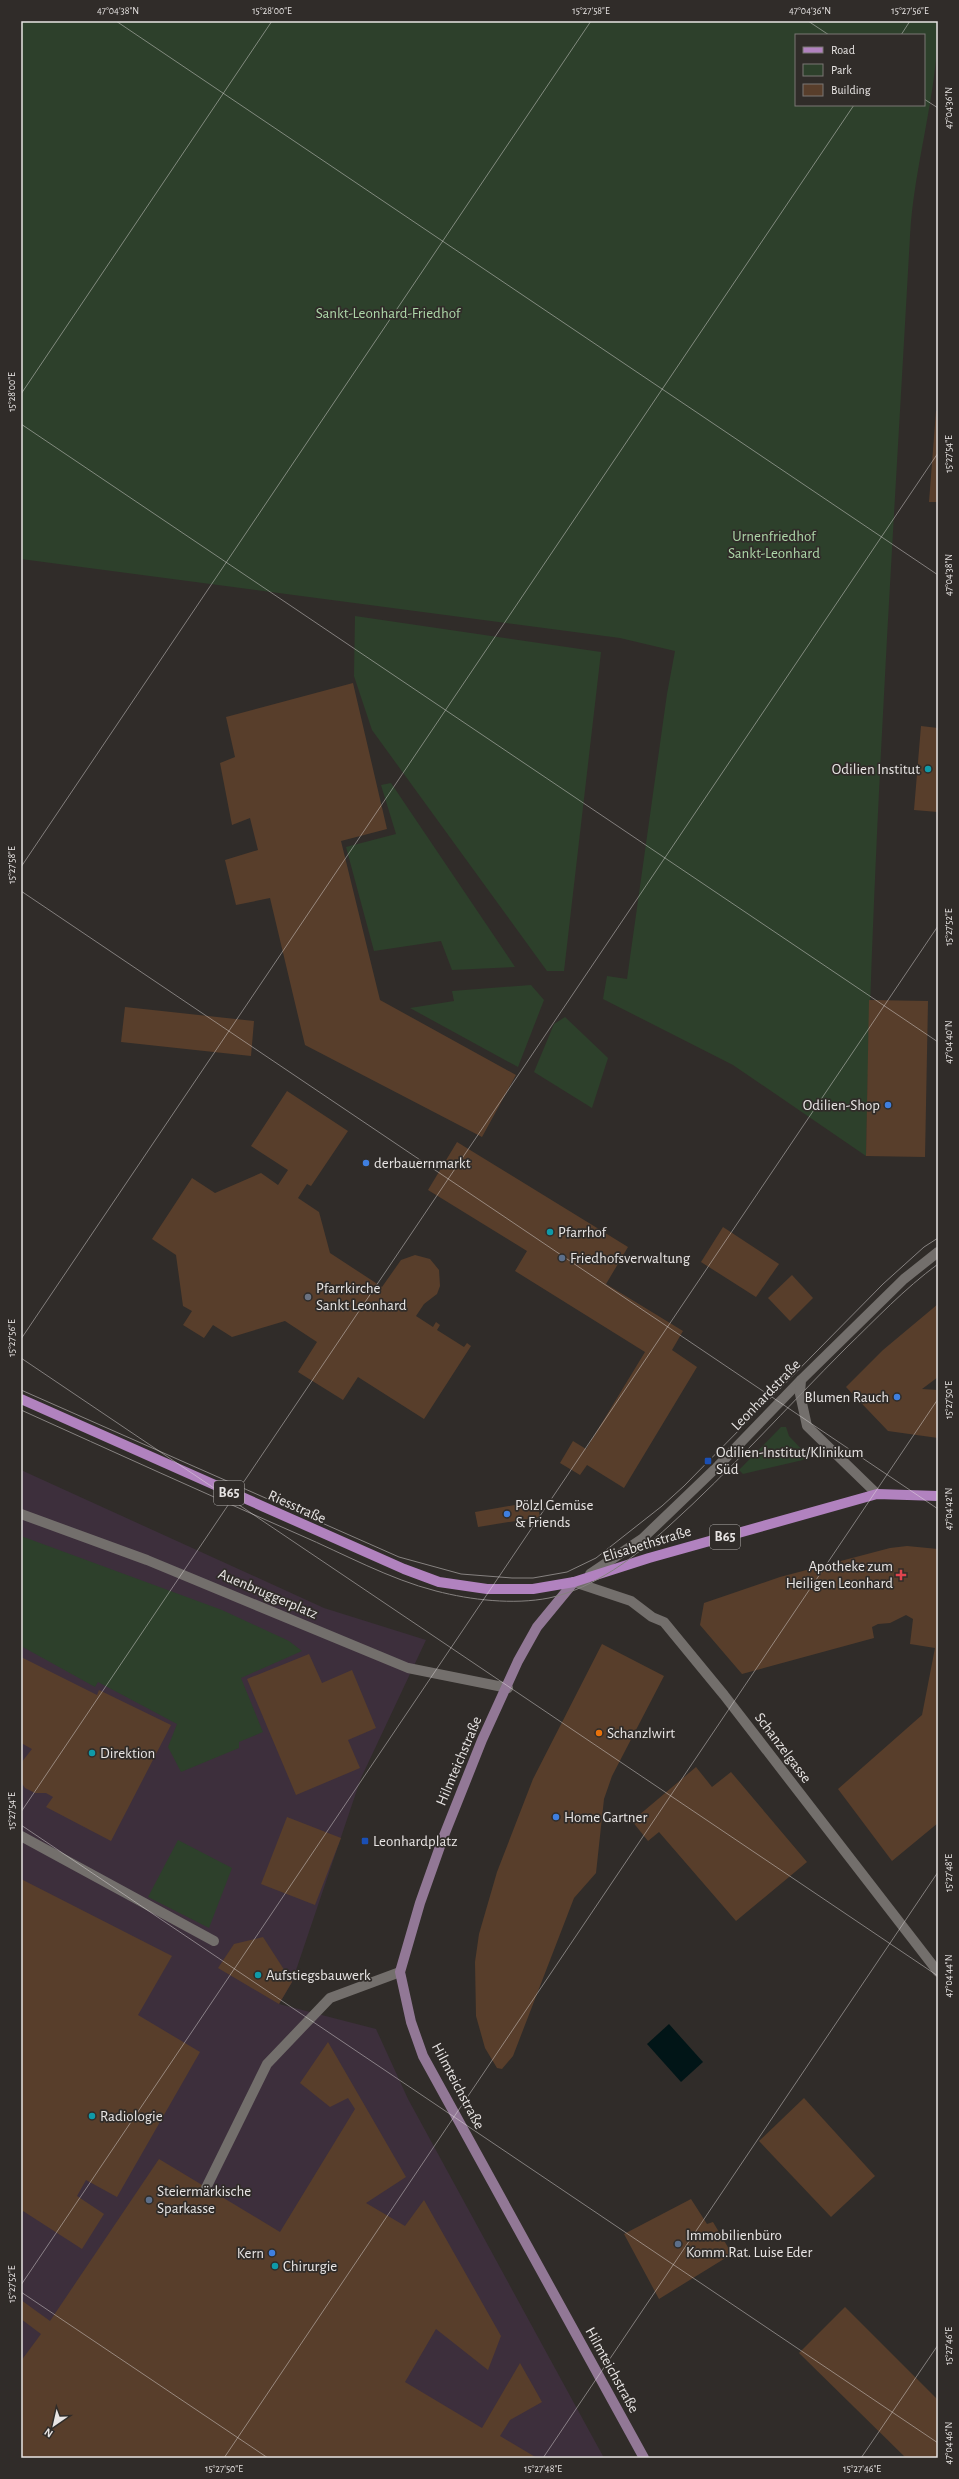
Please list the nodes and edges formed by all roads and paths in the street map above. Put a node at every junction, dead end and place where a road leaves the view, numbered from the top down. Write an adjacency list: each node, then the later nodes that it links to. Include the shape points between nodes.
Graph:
1 (938, 1252): 2 (street, Leonhardstraße, via 904,1279)
2 (801, 1380): 4 (street, via 800,1394 807,1426); 7 (street, Leonhardstraße, via 718,1466 642,1539 601,1568)
3 (21, 1399): 7 (main road, Riesstraße / B65, via 369,1555 439,1582 487,1589 533,1589)
4 (877, 1494): 5 (main road, Elisabethstraße / B65); 7 (main road, Elisabethstraße / B65, via 649,1558)
5 (938, 1496)
6 (21, 1514): 8 (street, Auenbruggerplatz, via 147,1560 408,1668)
7 (574, 1582): 8 (main road, Hilmteichstraße, via 537,1627 518,1661); 12 (street, Schanzelgasse, via 630,1601 652,1617 664,1622 724,1695)
8 (508, 1688): 11 (main road, Hilmteichstraße, via 482,1740 443,1838)
9 (21, 1836): 10 (street)
10 (214, 1941)
11 (400, 1972): 13 (street, via 330,1998 267,2064); 14 (main road, Hilmteichstraße, via 411,2022 422,2056)
12 (938, 1972)
13 (206, 2188)
14 (644, 2458)

